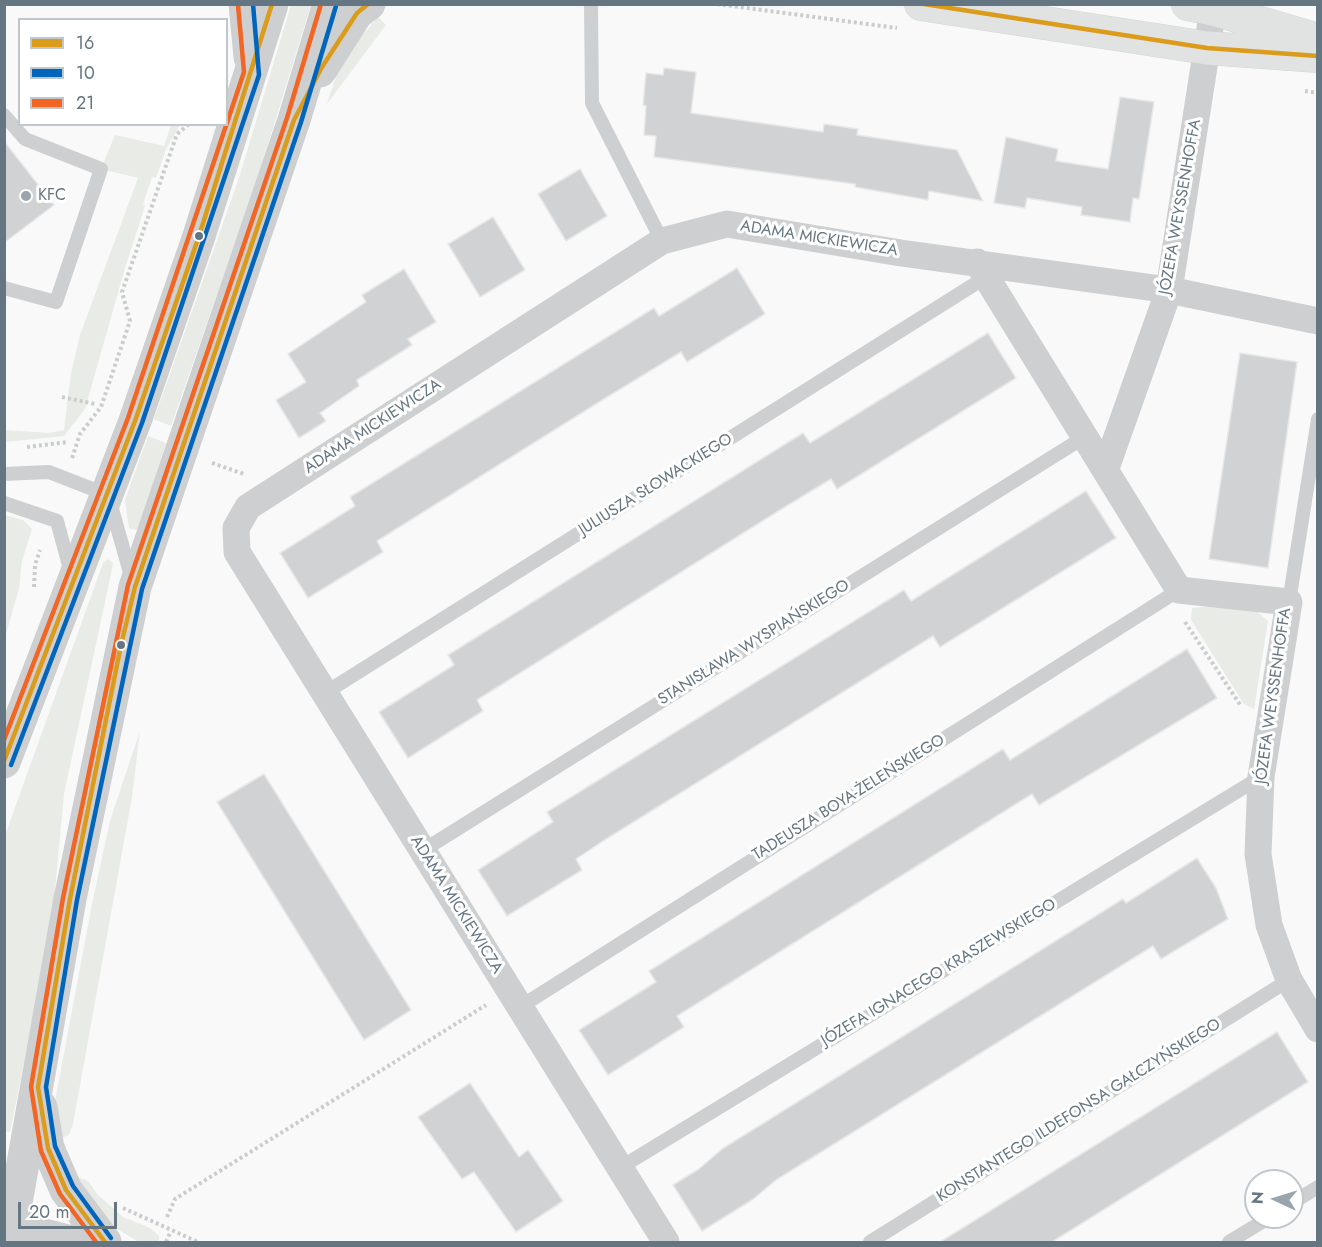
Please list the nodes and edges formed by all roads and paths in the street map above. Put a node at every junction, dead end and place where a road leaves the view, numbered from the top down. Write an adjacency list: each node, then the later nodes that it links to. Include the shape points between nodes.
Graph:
1 (245, 4): 13 (street)
2 (272, 4): 13 (street)
3 (329, 4): 15 (street)
4 (369, 4): 15 (street, via 357,13 322,67)
5 (404, 4): 6 (path)
6 (415, 4)
7 (591, 4): 17 (lane, via 592,103)
8 (921, 4): 11 (main road)
9 (1200, 7): 10 (main road); 11 (street, JÓZEFA WEYSSENHOFFA)
10 (1317, 40)
11 (1207, 48): 12 (main road); 20 (street, JÓZEFA WEYSSENHOFFA)
12 (1317, 56)
13 (252, 73): 33 (street)
14 (4, 115): 19 (lane, via 25,139 101,169 56,302)
15 (294, 120): 37 (street)
16 (187, 126): 32 (path, via 177,134 122,292 130,321 100,407 80,434)
17 (662, 241): 18 (street, ADAMA MICKIEWICZA, via 727,224); 41 (street, ADAMA MICKIEWICZA, via 248,507 236,528 237,552)
18 (981, 270): 20 (street, ADAMA MICKIEWICZA); 25 (street); 41 (lane, JULIUSZA SŁOWACKIEGO)
19 (4, 288)
20 (1169, 290): 21 (street, ADAMA MICKIEWICZA); 29 (street, JÓZEFA WEYSSENHOFFA)
21 (1317, 321)
22 (62, 397): 23 (path)
23 (95, 404)
24 (1317, 419): 40 (lane)
25 (1086, 436): 29 (street); 45 (lane, STANISŁAWA WYSPIAŃSKIEGO)
26 (68, 442): 27 (path)
27 (26, 447)
28 (217, 465): 31 (path)
29 (1106, 468): 38 (street)
30 (4, 474): 32 (lane, via 49,472)
31 (249, 476)
32 (65, 477): 33 (lane)
33 (108, 495): 36 (street); 37 (lane)
34 (4, 503): 35 (lane)
35 (51, 519): 36 (lane, via 57,521); 39 (path, via 35,565)
36 (73, 582): 43 (street)
37 (135, 587): 49 (street, via 70,899)
38 (1179, 590): 40 (street, JÓZEFA WEYSSENHOFFA); 42 (path, via 1178,610); 47 (lane, TADEUSZA BOYA-ŻELEŃSKIEGO)
39 (34, 593)
40 (1289, 602): 42 (street, JÓZEFA WEYSSENHOFFA)
41 (325, 693): 45 (street, ADAMA MICKIEWICZA)
42 (1267, 740): 44 (street, JÓZEFA WEYSSENHOFFA)
43 (4, 762)
44 (1261, 777): 46 (street, JÓZEFA WEYSSENHOFFA, via 1258,854 1269,925); 50 (lane, JÓZEFA IGNACEGO KRASZEWSKIEGO)
45 (422, 850): 47 (street, ADAMA MICKIEWICZA)
46 (1289, 980): 48 (street, JÓZEFA WEYSSENHOFFA); 63 (lane, KONSTANTEGO ILDEFONSA GAŁCZYŃSKIEGO)
47 (515, 999): 50 (street, ADAMA MICKIEWICZA); 54 (path, via 175,1199)
48 (1317, 1029)
49 (38, 1087): 56 (street); 59 (street, via 48,1148 66,1190)
50 (618, 1169): 62 (street, ADAMA MICKIEWICZA)
51 (1317, 1187): 52 (lane)
52 (1304, 1195)
53 (120, 1206): 57 (path)
54 (167, 1217)
55 (1250, 1229): 64 (lane)
56 (9, 1231): 58 (street)
57 (171, 1231): 60 (path); 61 (path)
58 (72, 1242)
59 (105, 1242)
60 (166, 1242)
61 (198, 1242)
62 (666, 1242)
63 (870, 1242)
64 (1229, 1242)

